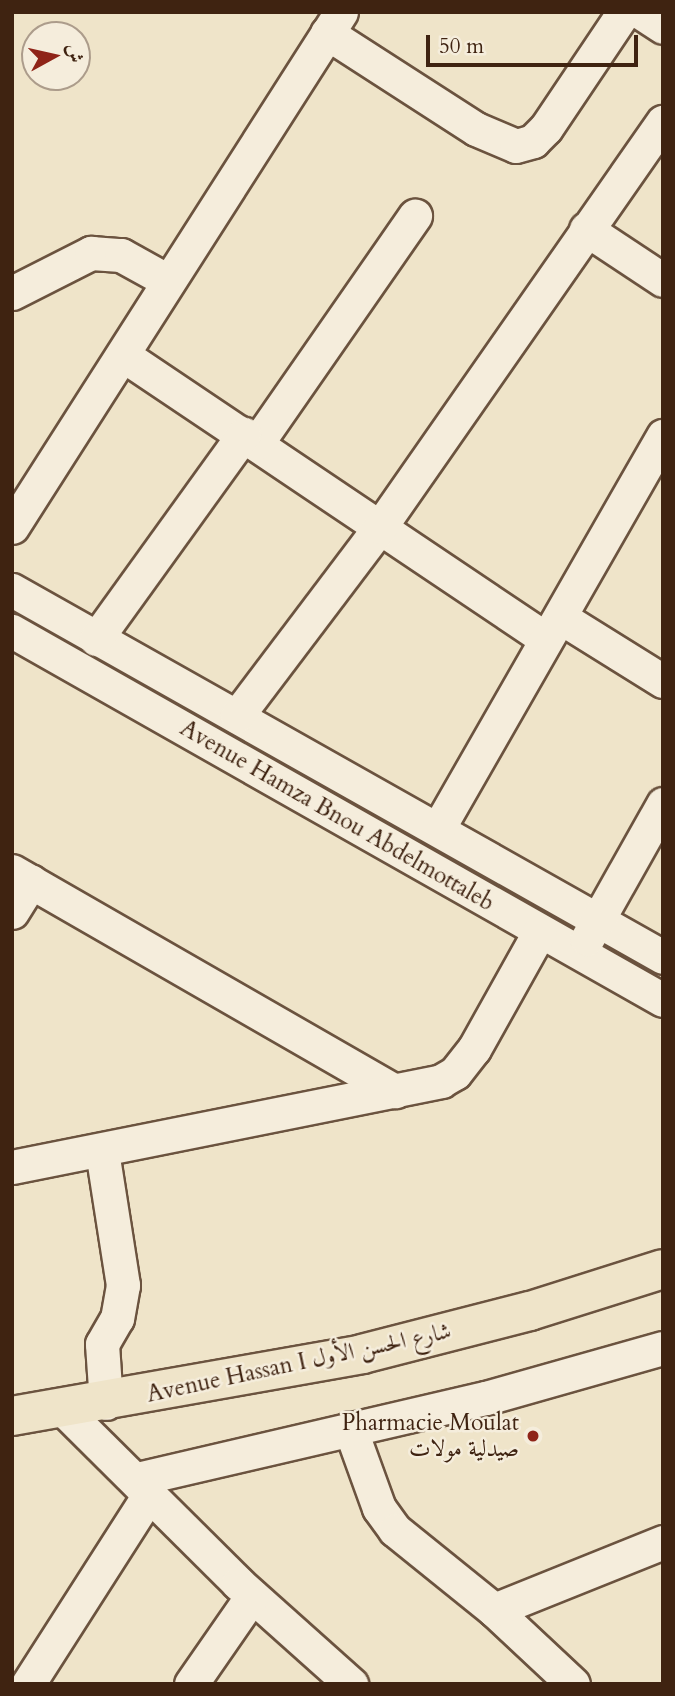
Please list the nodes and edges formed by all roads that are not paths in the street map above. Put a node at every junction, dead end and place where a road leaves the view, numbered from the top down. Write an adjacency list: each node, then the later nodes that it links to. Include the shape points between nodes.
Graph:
1 (624, 12): 3 (street, via 546,128 533,141 516,146 476,129)
2 (640, 12): 4 (street)
3 (334, 23): 9 (street)
4 (663, 27)
5 (663, 122): 7 (street)
6 (415, 216): 13 (street)
7 (586, 229): 8 (street); 15 (street)
8 (663, 280)
9 (168, 281): 10 (street, via 121,256 91,253); 11 (street)
10 (12, 293)
11 (123, 355): 13 (street); 14 (street)
12 (663, 436): 17 (street)
13 (250, 439): 15 (street); 19 (street)
14 (12, 527)
15 (380, 527): 17 (street); 21 (street)
16 (12, 590): 19 (street)
17 (553, 628): 20 (street); 23 (street)
18 (12, 631): 27 (street, Avenue Hamza Bnou Abdelmottaleb)
19 (96, 639): 21 (street)
20 (663, 681)
21 (237, 716): 23 (street)
22 (663, 804): 26 (street)
23 (439, 827): 26 (street)
24 (22, 876): 25 (street); 31 (street)
25 (12, 912)
26 (597, 919): 28 (street); 29 (street)
27 (540, 931): 28 (street, Avenue Hamza Bnou Abdelmottaleb); 31 (street, via 474,1049 455,1073)
28 (579, 953): 30 (street, Avenue Hamza Bnou Abdelmottaleb)
29 (663, 957)
30 (663, 1000)
31 (396, 1091): 32 (street, via 274,1112)
32 (102, 1151): 33 (street); 36 (street, via 123,1285 117,1318 102,1344)
33 (12, 1167)
34 (663, 1269): 36 (main road, Avenue Hassan I شارع الحسن الأول, via 530,1311 362,1354)
35 (663, 1348): 39 (street, via 486,1398)
36 (107, 1403): 37 (main road, Avenue Hassan I شارع الحسن الأول)
37 (64, 1409): 38 (main road, Avenue Hassan I شارع الحسن الأول); 40 (street)
38 (12, 1416)
39 (350, 1428): 40 (street); 43 (street, via 379,1508 395,1530)
40 (143, 1487): 42 (street); 44 (street)
41 (663, 1542): 43 (street)
42 (252, 1596): 45 (street); 46 (street)
43 (494, 1610): 47 (street)
44 (28, 1684)
45 (191, 1684)
46 (351, 1684)
47 (573, 1684)

